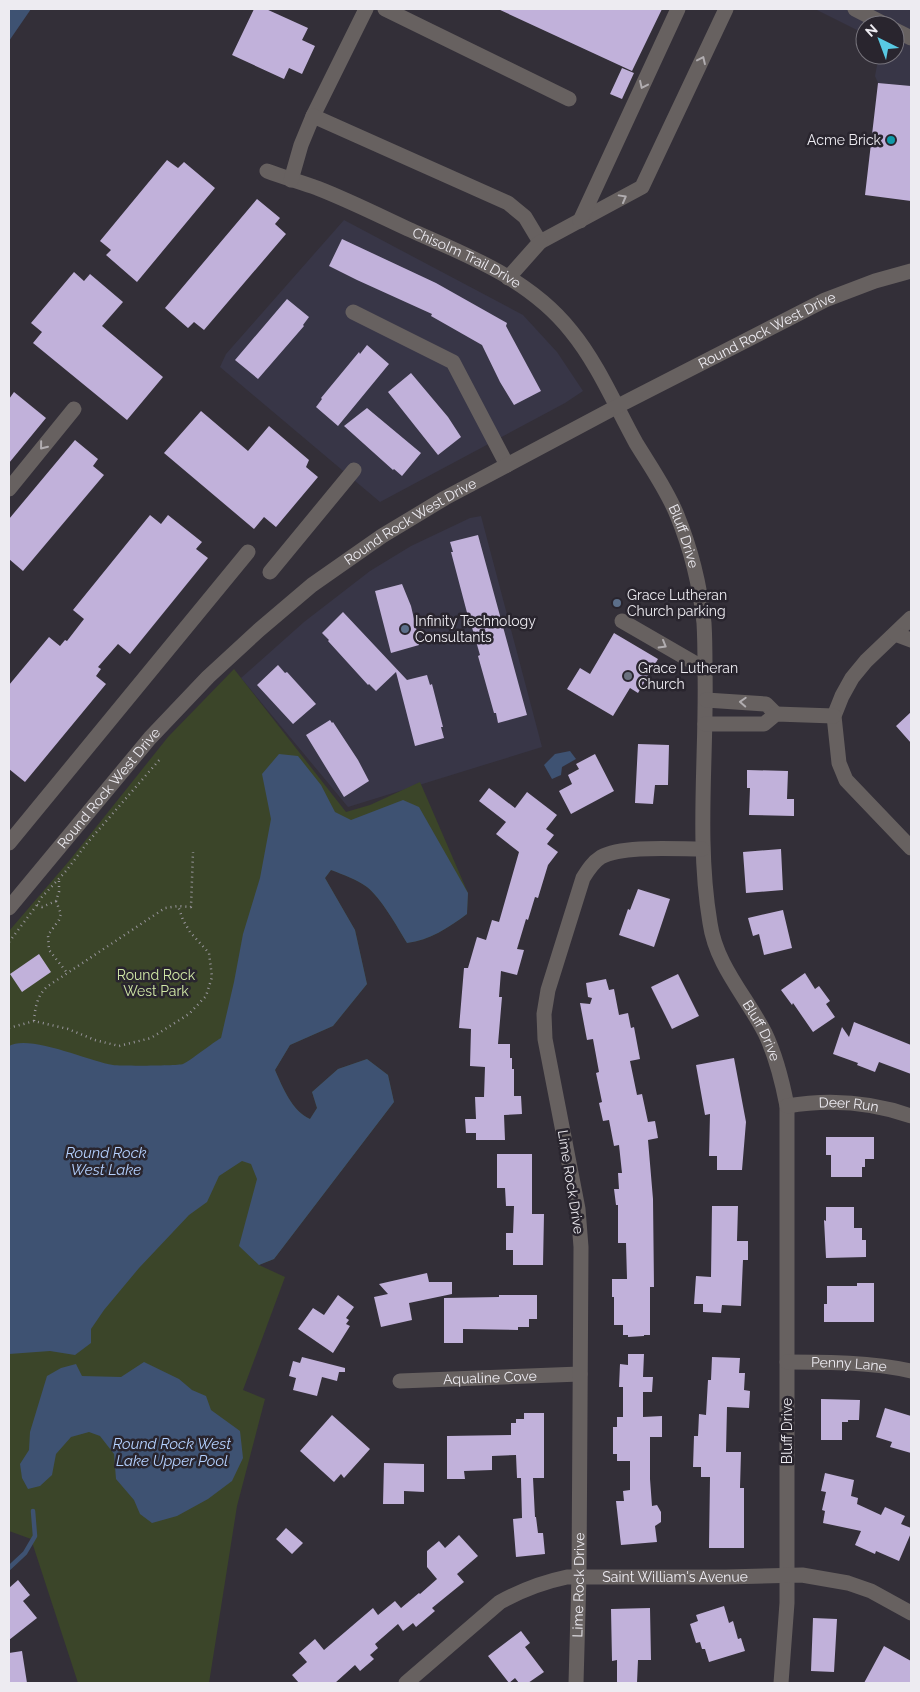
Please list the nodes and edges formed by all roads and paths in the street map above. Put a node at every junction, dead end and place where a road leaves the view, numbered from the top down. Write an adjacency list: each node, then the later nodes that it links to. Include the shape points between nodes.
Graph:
1 (366, 9): 8 (street)
2 (385, 9): 7 (street)
3 (678, 9): 11 (street, one-way to 11)
4 (726, 9): 11 (street, one-way to 4, via 642,187)
5 (855, 9): 6 (street)
6 (867, 15)
7 (569, 100)
8 (312, 116): 10 (street); 12 (street, via 508,203 525,217)
9 (267, 171): 10 (street, Chisolm Trail Drive)
10 (292, 180): 14 (street, Chisolm Trail Drive, via 315,187 484,263)
11 (580, 221): 12 (street)
12 (540, 242): 14 (street)
13 (911, 271): 16 (street, Round Rock West Drive, via 825,300)
14 (508, 278): 16 (street, Chisolm Trail Drive, via 542,302 571,330 597,369)
15 (353, 312): 18 (street, via 453,362)
16 (616, 407): 18 (street, Round Rock West Drive); 27 (street, Bluff Drive, via 676,512 692,560 701,607)
17 (74, 408): 20 (street, one-way to 20)
18 (507, 465): 41 (street, Round Rock West Drive, via 382,536 312,585 259,630 208,677 150,738)
19 (354, 470): 22 (street)
20 (9, 489)
21 (248, 552): 33 (street)
22 (270, 572)
23 (911, 618): 25 (street)
24 (622, 620): 27 (street, one-way to 27)
25 (894, 634): 26 (street); 30 (street, via 852,678)
26 (911, 640)
27 (705, 669): 28 (street, Bluff Drive)
28 (706, 700): 29 (street, one-way to 28, via 766,704); 31 (street, Bluff Drive)
29 (776, 714): 30 (street); 31 (street, via 764,724)
30 (834, 716): 35 (street, via 839,763 846,780)
31 (705, 724): 34 (street, Bluff Drive)
32 (161, 758): 37 (path)
33 (9, 843)
34 (702, 848): 46 (street, Bluff Drive, via 709,919 717,950 767,1039 782,1080); 50 (street, Lime Rock Drive, via 621,850 599,858 583,878 548,990 544,1014 545,1039 578,1209 581,1247)
35 (911, 848)
36 (193, 852): 40 (path, via 191,907)
37 (59, 879): 38 (path); 39 (path)
38 (56, 901): 39 (path); 43 (path, via 61,914 48,935 49,950)
39 (37, 905): 42 (path)
40 (178, 906): 43 (path, via 165,908); 44 (path, via 190,932 208,953 212,977 206,996 189,1014 151,1038 119,1046)
41 (9, 908)
42 (9, 942)
43 (68, 974): 44 (path, via 43,990)
44 (34, 1021): 45 (path)
45 (9, 1028)
46 (787, 1106): 47 (street, Deer Run, via 847,1102); 48 (street, Bluff Drive)
47 (911, 1116)
48 (787, 1362): 49 (street, Penny Lane, via 889,1366); 53 (street, Bluff Drive)
49 (911, 1371)
50 (580, 1374): 51 (street, Aqualine Cove); 52 (street, Lime Rock Drive)
51 (400, 1381)
52 (579, 1576): 53 (street, Saint William's Avenue); 55 (street, Saint William's Avenue, via 545,1582 500,1602); 56 (street, Lime Rock Drive)
53 (786, 1576): 54 (street, Saint William's Avenue, via 802,1575 848,1583 871,1591); 57 (street, Bluff Drive)
54 (911, 1613)
55 (406, 1683)
56 (576, 1683)
57 (781, 1683)

